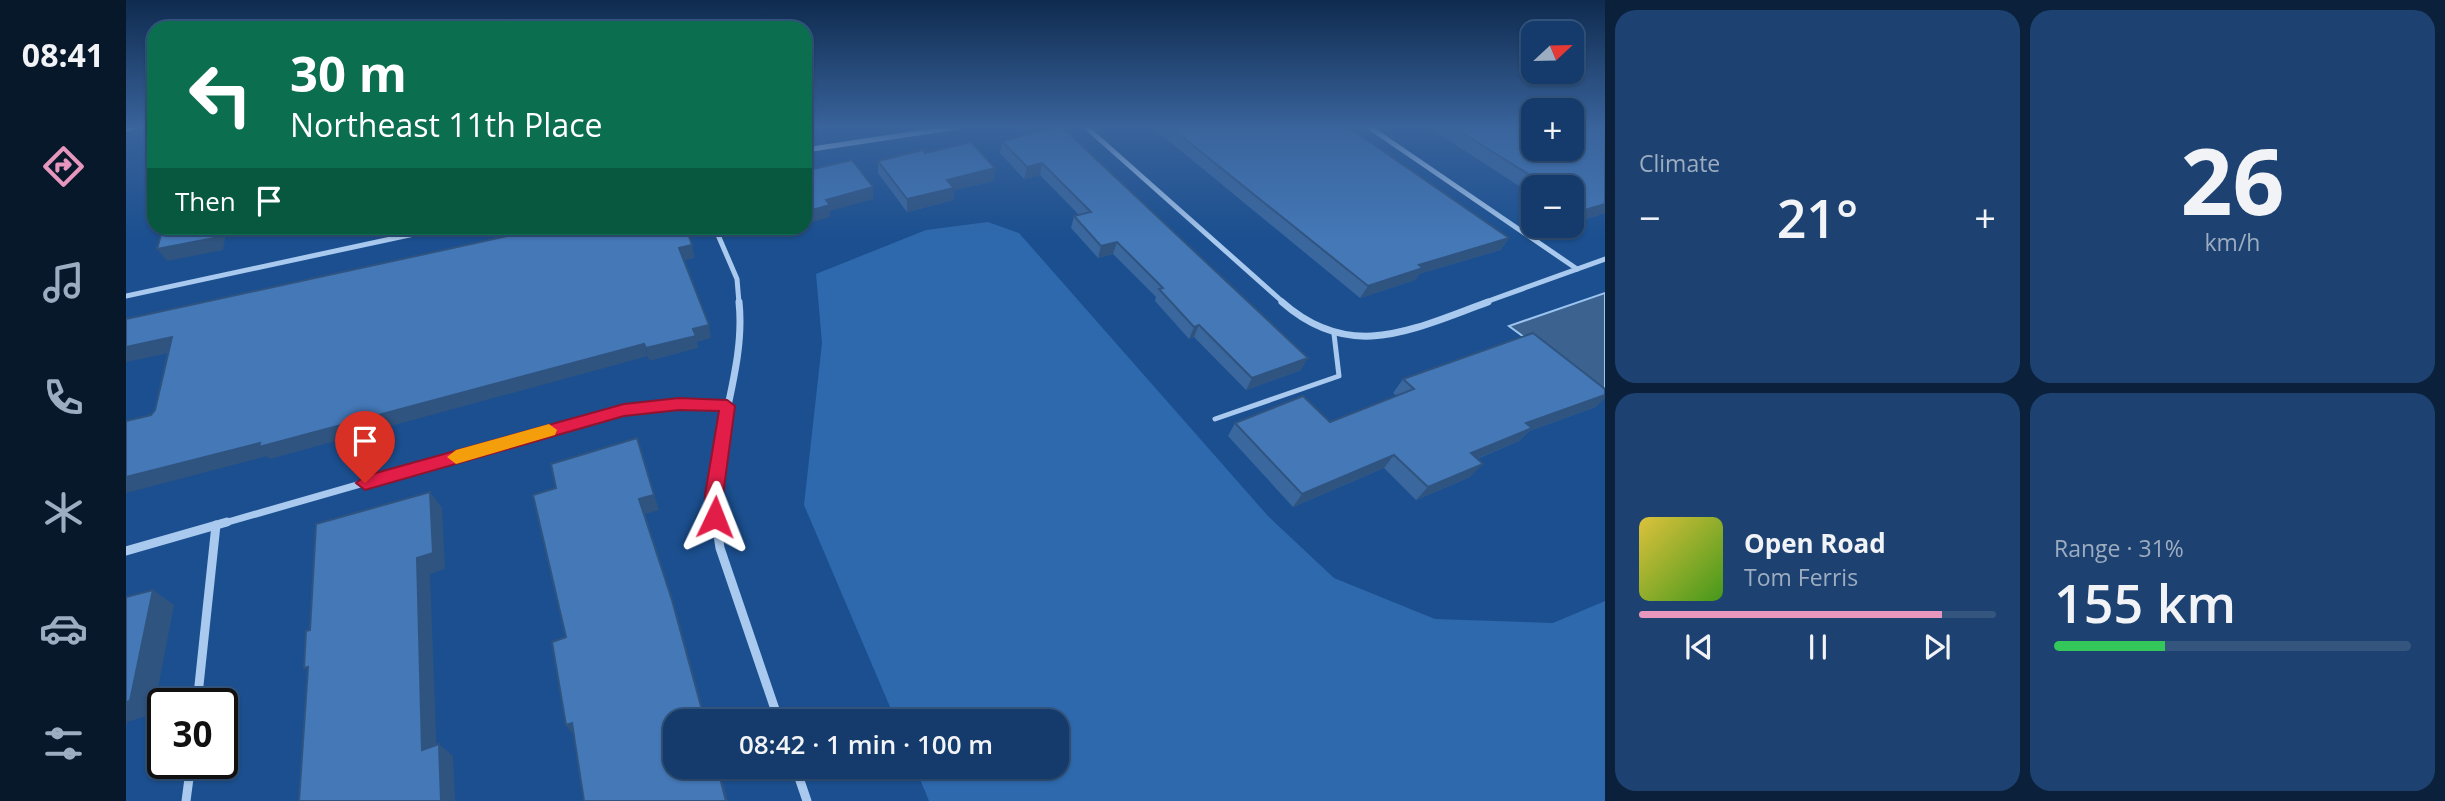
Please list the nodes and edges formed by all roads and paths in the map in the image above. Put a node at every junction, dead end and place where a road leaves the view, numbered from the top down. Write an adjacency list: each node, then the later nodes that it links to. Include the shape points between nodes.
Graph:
1 (1128, 164): 9 (street, via 1291,310)
2 (1424, 164): 7 (street)
3 (406, 235): 5 (street)
4 (718, 235): 10 (street, via 742,304 739,353)
5 (401, 236): 8 (street)
6 (1605, 259): 7 (street)
7 (1577, 269): 9 (street, via 1396,335 1362,339)
8 (126, 296)
9 (1334, 334): 11 (lane, via 1339,376)
10 (727, 406): 12 (street, via 679,404 624,410); 15 (street, via 715,517 720,548)
11 (1215, 419)
12 (216, 525): 13 (street); 14 (street)
13 (126, 551)
14 (199, 688)
15 (775, 709)
16 (189, 779): 18 (street)
17 (799, 779): 19 (street)
18 (187, 801)
19 (807, 801)

